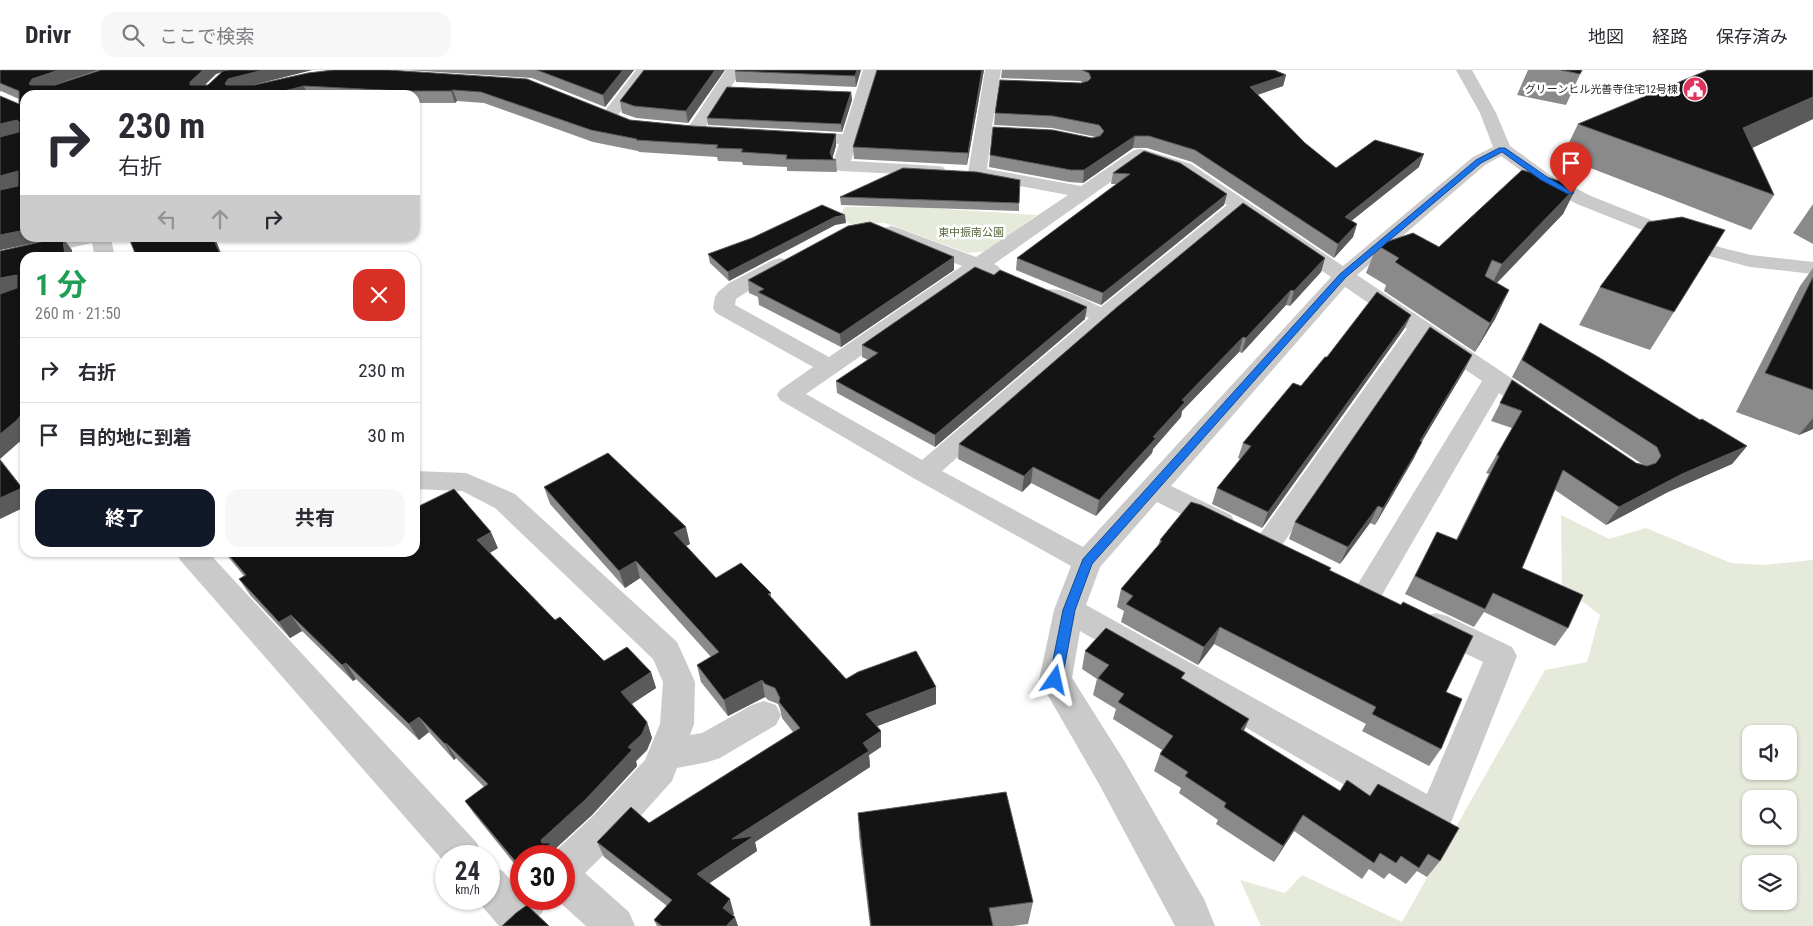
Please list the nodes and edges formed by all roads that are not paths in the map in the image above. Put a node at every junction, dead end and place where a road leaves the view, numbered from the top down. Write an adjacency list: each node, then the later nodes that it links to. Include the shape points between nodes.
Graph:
1 (644, 70): 11 (street, via 617,119)
2 (734, 70): 7 (street)
3 (871, 70): 10 (street)
4 (1464, 70): 19 (street, via 1488,113)
5 (992, 77): 6 (street); 15 (street)
6 (1011, 85)
7 (723, 88): 8 (street); 13 (street)
8 (741, 88)
9 (844, 93): 10 (street)
10 (863, 94): 18 (street)
11 (592, 109)
12 (677, 129): 13 (street)
13 (694, 131): 14 (street)
14 (713, 132)
15 (983, 132): 16 (street); 20 (street)
16 (1052, 135)
17 (787, 137): 18 (street)
18 (850, 139): 20 (street, via 841,166)
19 (1502, 149): 30 (street, via 1584,200 1712,251 1750,261); 32 (street, via 1479,161)
20 (977, 173): 21 (street)
21 (1084, 192): 22 (street, via 1140,154 1185,168); 29 (street)
22 (1238, 205): 32 (street); 34 (street)
23 (874, 226): 29 (street)
24 (70, 242): 25 (street)
25 (26, 252)
26 (20, 253): 28 (street)
27 (794, 257): 36 (street, via 737,288 726,297 724,308)
28 (0, 258)
29 (979, 264): 31 (street); 36 (street)
30 (1813, 268)
31 (1006, 276)
32 (1343, 276): 35 (street); 41 (street)
33 (1032, 287): 34 (street)
34 (1104, 316): 39 (street)
35 (1419, 328): 37 (street); 41 (street, via 1280,550)
36 (830, 367): 39 (street, via 789,395)
37 (1495, 379): 38 (street); 44 (street, via 1355,586 1501,656 1435,818)
38 (1552, 418)
39 (924, 473): 43 (street)
40 (420, 480): 46 (street, via 466,482 505,501 666,651 679,682 677,724)
41 (1153, 489): 43 (street)
42 (195, 557): 47 (street)
43 (1087, 562): 44 (street)
44 (1069, 610): 51 (street, via 1055,680 1112,773)
45 (764, 715): 46 (street, via 708,747)
46 (664, 755): 48 (street, via 659,770)
47 (454, 845)
48 (575, 857)
49 (575, 890): 50 (street)
50 (615, 926)
51 (1195, 926)

